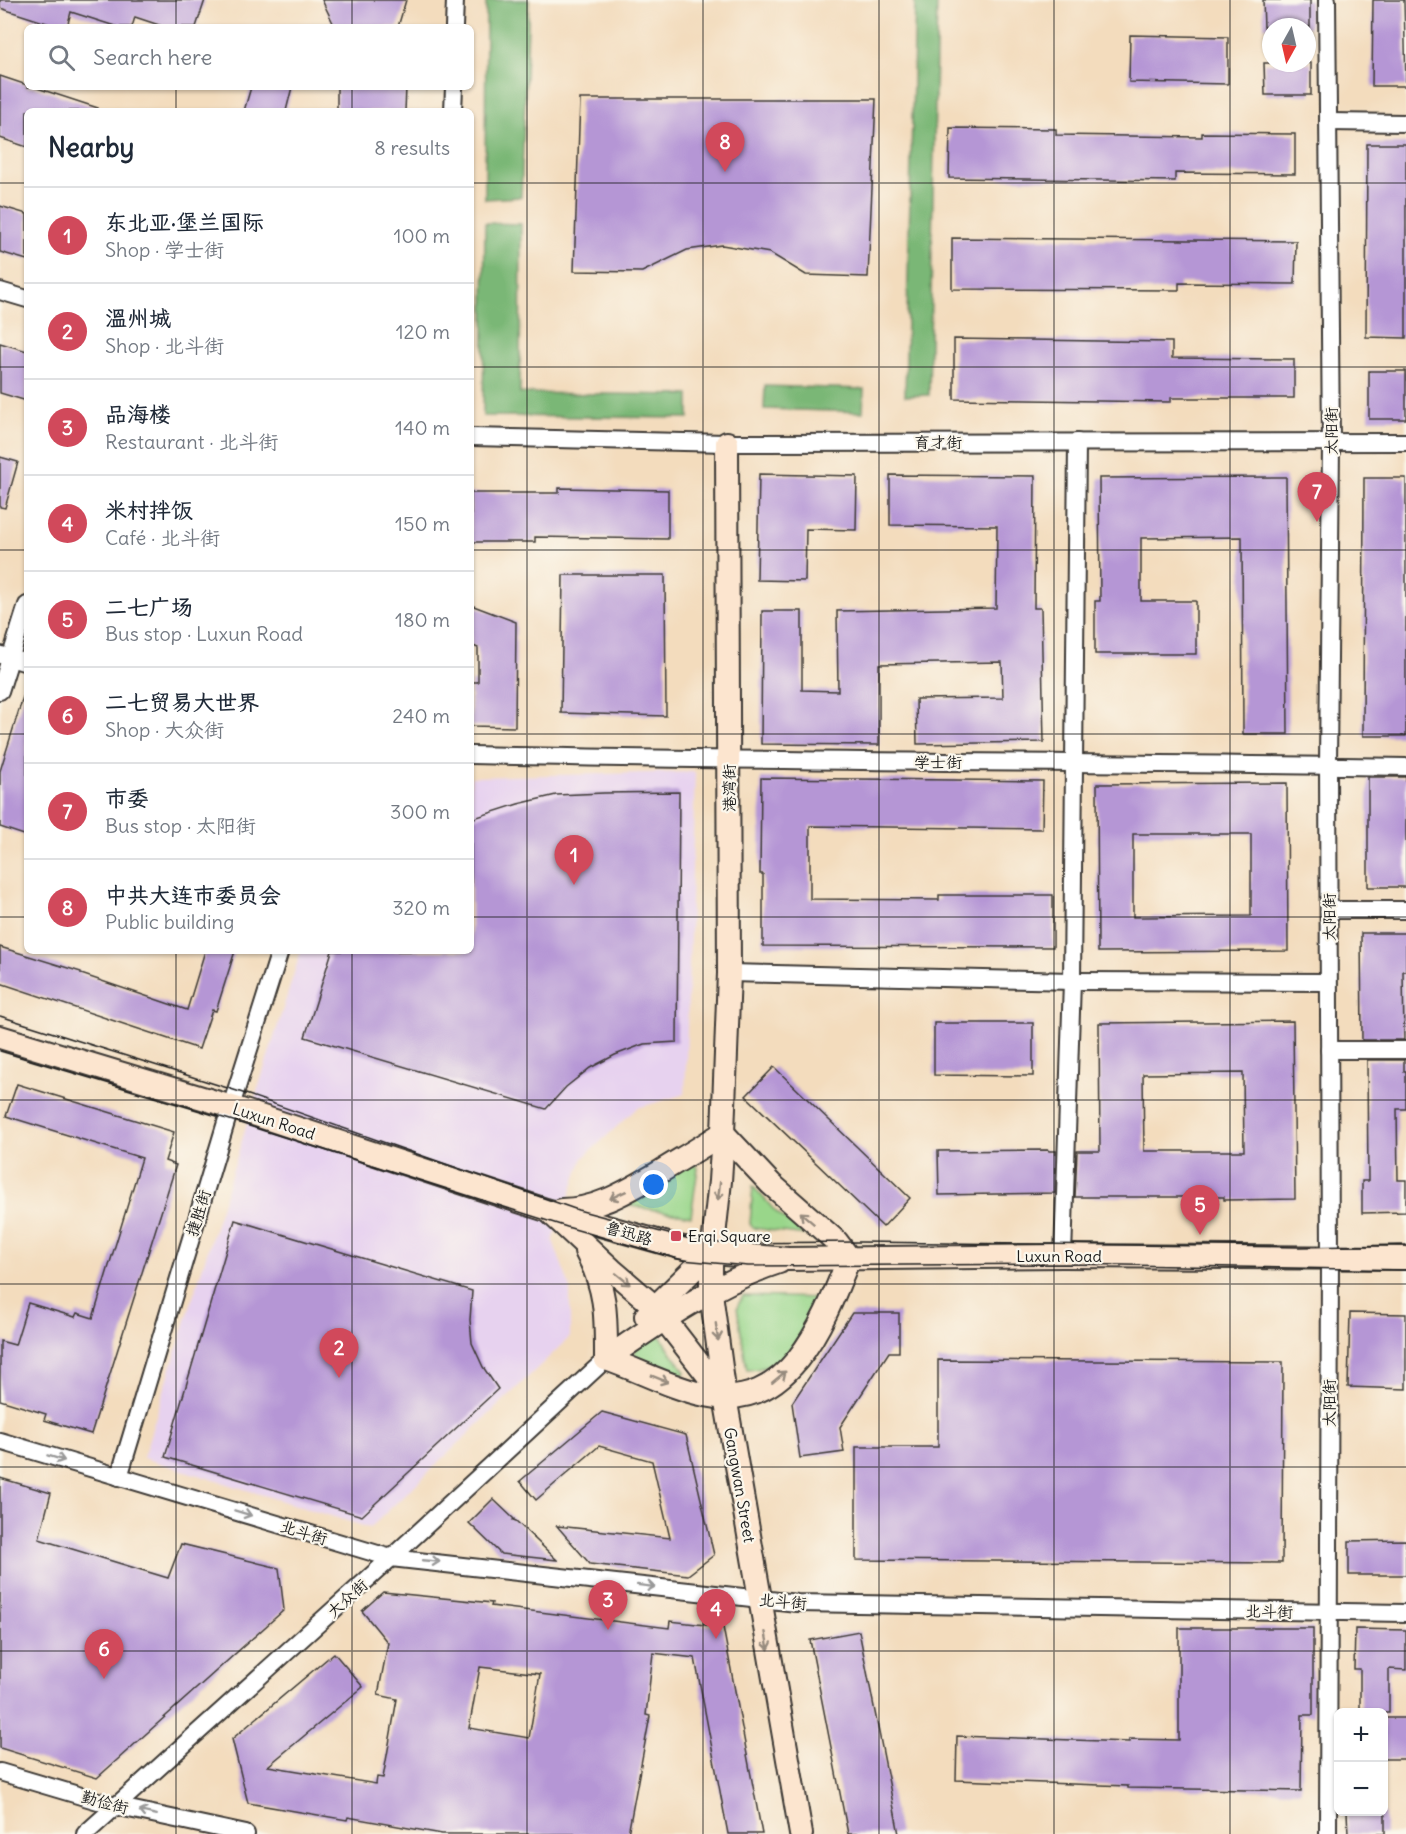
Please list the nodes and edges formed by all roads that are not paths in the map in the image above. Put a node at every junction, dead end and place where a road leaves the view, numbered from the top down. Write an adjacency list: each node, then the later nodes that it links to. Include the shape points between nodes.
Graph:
1 (455, 0): 3 (street)
2 (1327, 0): 6 (street, 太阳街)
3 (454, 24)
4 (454, 90): 5 (street)
5 (453, 108)
6 (1328, 122): 7 (street); 14 (street, 太阳街)
7 (1406, 123)
8 (0, 291): 9 (street)
9 (24, 298)
10 (474, 437): 13 (street, 育才街)
11 (1077, 442): 13 (street, 育才街); 14 (street, 育才街); 21 (street)
12 (1406, 442): 14 (street, 育才街)
13 (727, 443): 20 (main road, 港湾街)
14 (1331, 443): 22 (street, 太阳街)
15 (24, 612): 16 (street)
16 (5, 656): 17 (street); 18 (street)
17 (24, 662)
18 (0, 691)
19 (474, 755): 20 (street, 学士街)
20 (729, 761): 21 (street, 学士街); 27 (main road, 港湾街)
21 (1074, 762): 22 (street, 学士街); 28 (street)
22 (1328, 766): 23 (street, 学士街); 24 (street, 太阳街)
23 (1406, 767)
24 (1329, 910): 25 (street); 29 (street, 太阳街)
25 (1406, 910)
26 (279, 954): 33 (street, 捷胜街)
27 (729, 973): 28 (street); 34 (main road, 港湾街)
28 (1072, 981): 29 (street); 38 (street)
29 (1328, 982): 31 (street, 太阳街)
30 (0, 1037): 33 (main road, Luxun Road)
31 (1329, 1050): 32 (street); 39 (street, 太阳街)
32 (1406, 1050)
33 (232, 1107): 35 (main road, Luxun Road); 48 (street, 捷胜街)
34 (723, 1133): 35 (main road, one-way to 35, via 607,1200 578,1210); 37 (main road, Gangwan Street, one-way to 37); 40 (main road, one-way to 34)
35 (546, 1210): 36 (main road); 37 (main road, 鲁迅路)
36 (580, 1239): 44 (main road, one-way to 44); 45 (main road, via 602,1287)
37 (712, 1253): 42 (main road, Luxun Road); 43 (main road, Gangwan Street); 44 (main road)
38 (1063, 1256): 39 (main road, Luxun Road); 40 (main road, Luxun Road)
39 (1330, 1257): 41 (main road, Luxun Road); 51 (street, 太阳街)
40 (849, 1258): 42 (main road, Luxun Road); 46 (main road, one-way to 40, via 751,1393 785,1372 824,1319)
41 (1406, 1258)
42 (788, 1259): 43 (main road)
43 (711, 1293): 44 (main road); 46 (main road, Gangwan Street, one-way to 46)
44 (661, 1312): 45 (main road, via 632,1329); 46 (main road)
45 (606, 1359): 46 (main road, one-way to 46, via 685,1390); 49 (street, 大众街)
46 (725, 1397): 50 (main road, Gangwan Street)
47 (0, 1441): 48 (street, 北斗街, one-way to 48)
48 (119, 1477): 49 (street, 北斗街, one-way to 49)
49 (391, 1558): 50 (street, 北斗街, one-way to 50); 54 (street, 大众街)
50 (759, 1599): 51 (street, 北斗街, via 797,1603); 57 (main road, Gangwan Street, one-way to 57)
51 (1328, 1612): 52 (street, 北斗街); 58 (street, 太阳街)
52 (1406, 1613)
53 (0, 1772): 54 (street, 勤俭街)
54 (115, 1806): 55 (street, 大众街); 56 (street, 勤俭街, one-way to 54)
55 (85, 1834)
56 (246, 1834)
57 (801, 1834)
58 (1328, 1834)

